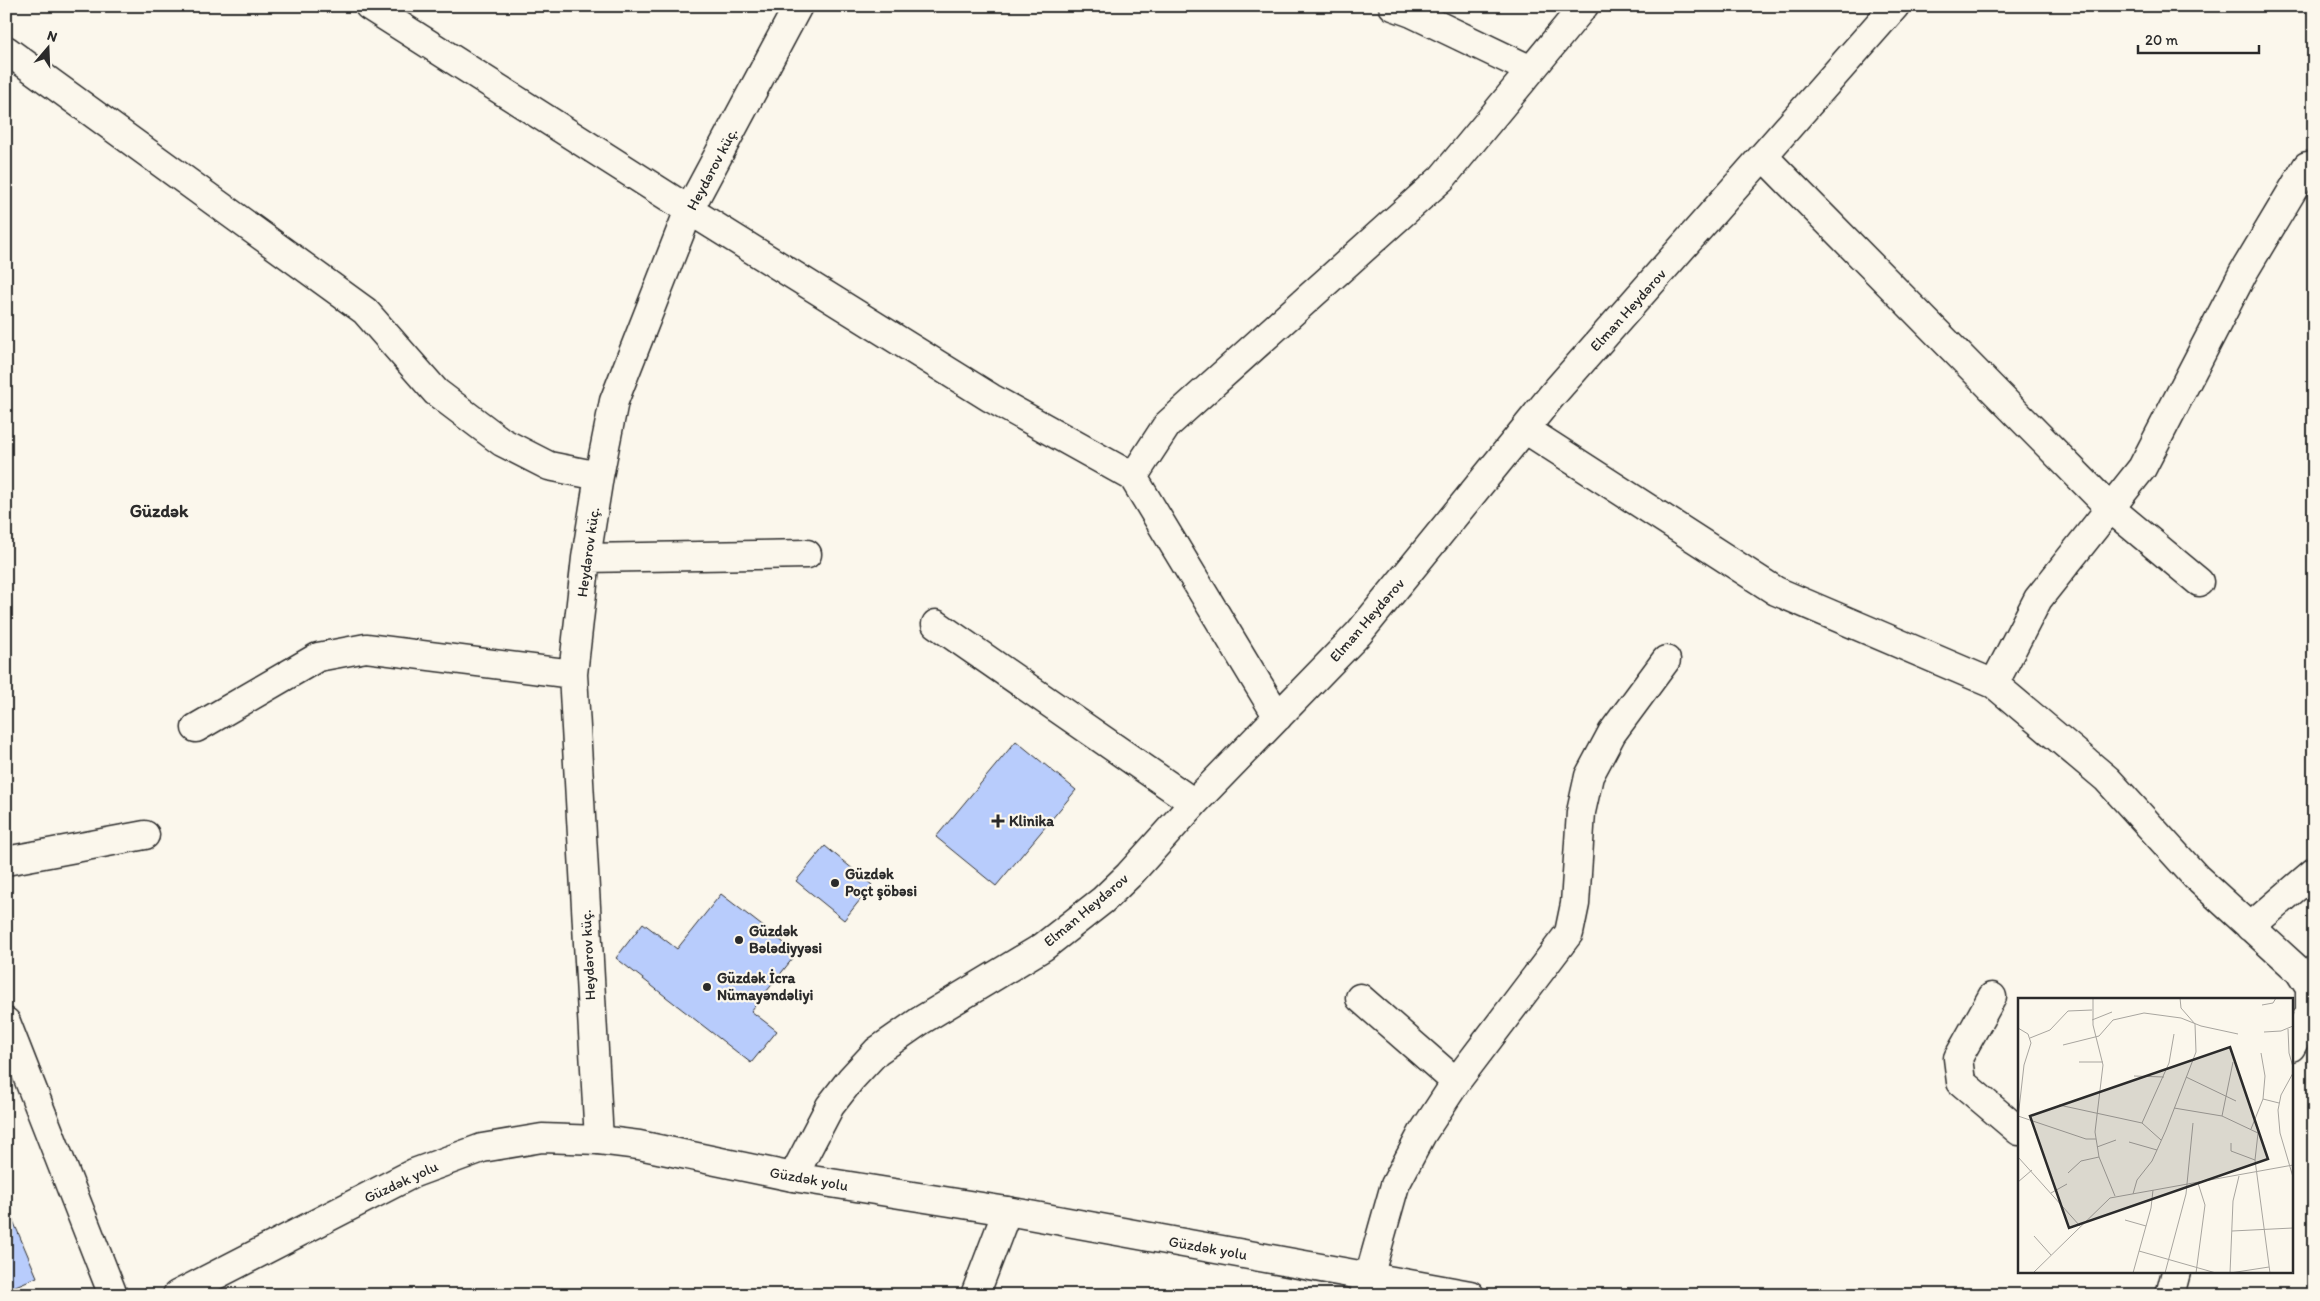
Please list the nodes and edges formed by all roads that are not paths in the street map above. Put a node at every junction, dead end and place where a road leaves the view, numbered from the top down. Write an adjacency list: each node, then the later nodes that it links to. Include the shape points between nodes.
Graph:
1 (369, 6): 10 (street)
2 (798, 6): 10 (street, Heydərov küç.)
3 (1393, 6): 7 (street)
4 (1584, 6): 7 (street)
5 (1895, 6): 8 (street, Elman Heydərov)
6 (6, 50): 12 (street, via 365,311 436,392 502,442 550,466)
7 (1531, 70): 13 (street, via 1442,178 1167,425)
8 (1764, 157): 11 (street, Elman Heydərov); 14 (street)
9 (2306, 166): 14 (street, via 2243,273 2142,468)
10 (689, 210): 12 (street, Heydərov küç., via 614,400); 13 (street, via 991,398)
11 (1525, 429): 21 (street, via 1776,591); 22 (street, Elman Heydərov, via 1360,633)
12 (599, 476): 16 (street, Heydərov küç.)
13 (1133, 477): 22 (street)
14 (2110, 508): 17 (street); 21 (street, via 2038,598)
15 (807, 554): 16 (street)
16 (586, 558): 20 (street, Heydərov küç.)
17 (2198, 582)
18 (936, 624): 24 (street)
19 (1666, 660): 33 (street, via 1612,733 1589,776 1581,812 1576,904 1569,933)
20 (573, 674): 23 (street, via 366,648 318,657); 35 (street, Heydərov küç.)
21 (1994, 684): 28 (street, via 2107,779 2196,877)
22 (1278, 717): 24 (street, Elman Heydərov)
23 (196, 728)
24 (1194, 803): 36 (street, Elman Heydərov, via 1103,900 1043,947 920,1021 877,1051 830,1106)
25 (144, 835): 26 (street)
26 (6, 861)
27 (2314, 872): 28 (street)
28 (2250, 927): 32 (street, via 2299,971 2310,988 2310,1012)
29 (1992, 997): 34 (street, via 1958,1058 1961,1082)
30 (1360, 998): 33 (street)
31 (6, 1022): 40 (street)
32 (2292, 1045)
33 (1456, 1082): 39 (street, via 1422,1134 1395,1185)
34 (2018, 1129)
35 (598, 1140): 36 (street, Güzdək yolu, via 639,1145); 41 (street, Güzdək yolu, via 542,1138 482,1148 414,1173)
36 (793, 1177): 37 (street, Güzdək yolu)
37 (1007, 1211): 39 (street, Güzdək yolu); 42 (street)
38 (2175, 1274): 44 (street)
39 (1367, 1286): 43 (street, Güzdək yolu)
40 (113, 1295)
41 (177, 1295)
42 (975, 1295)
43 (1470, 1295)
44 (2170, 1295)

